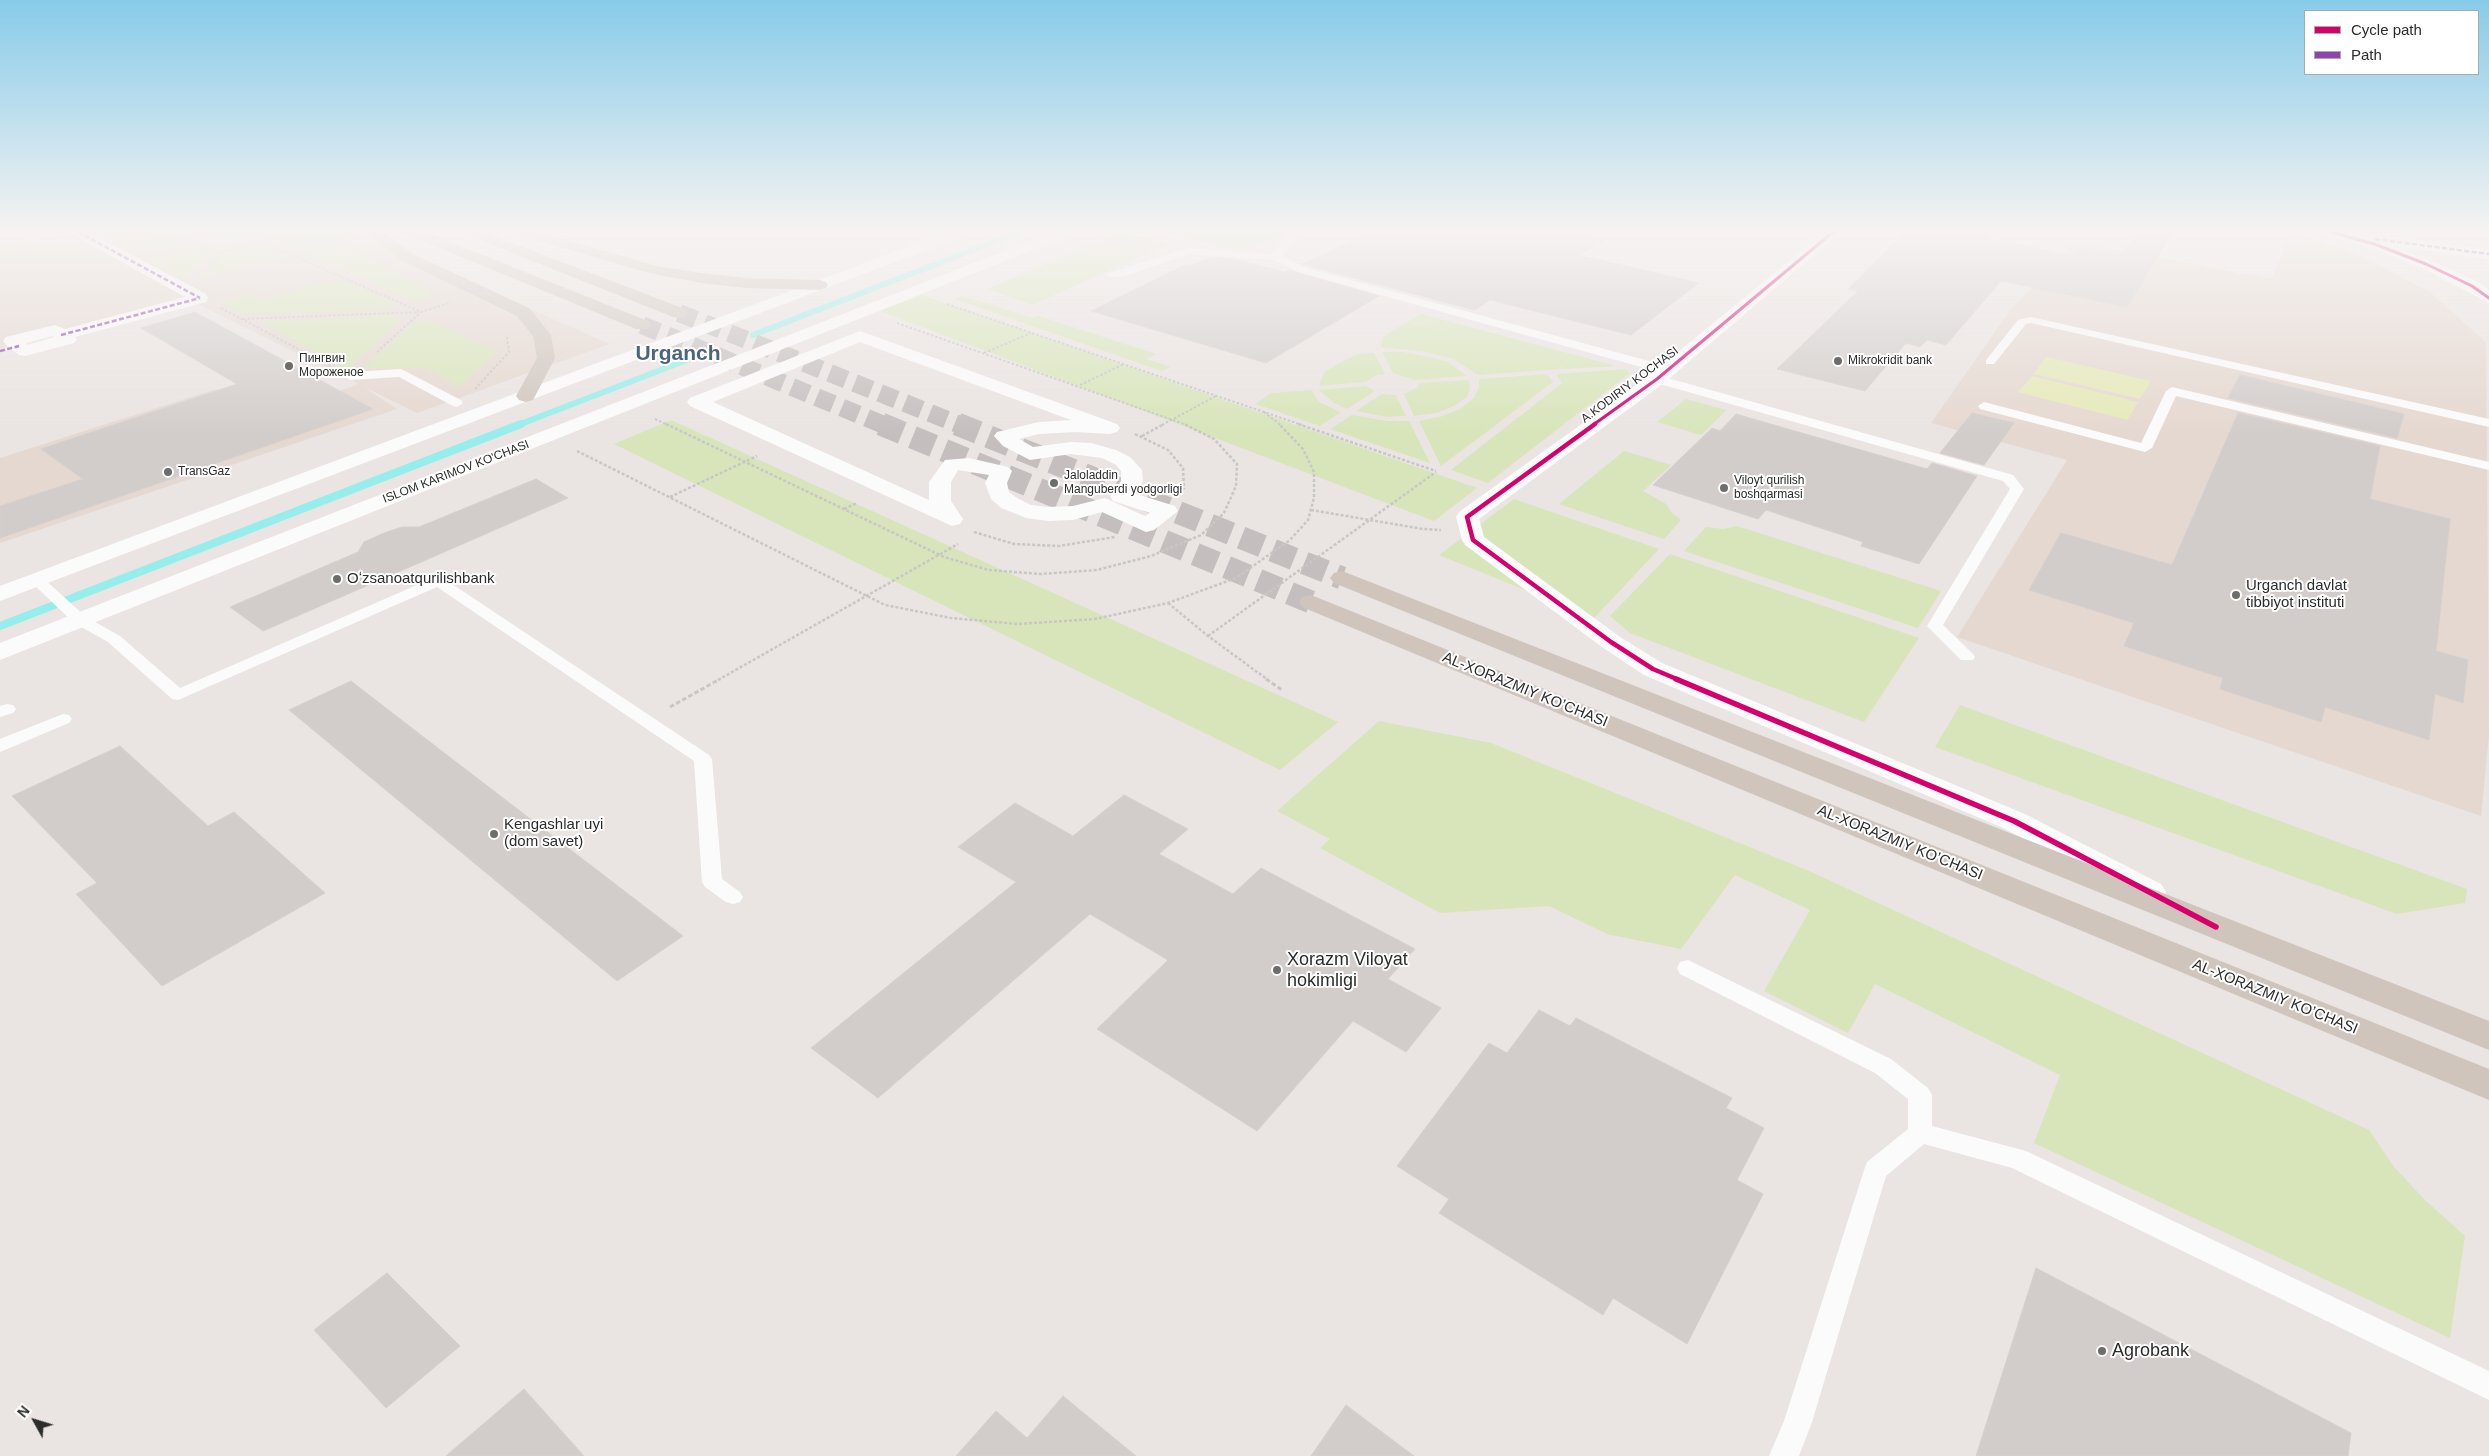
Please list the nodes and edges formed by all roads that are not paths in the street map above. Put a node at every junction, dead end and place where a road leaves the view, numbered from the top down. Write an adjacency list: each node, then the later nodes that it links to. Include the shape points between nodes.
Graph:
1 (193, 300): 11 (street, via 61,335 55,330 12,341 18,346)
2 (498, 300): 15 (main road, via 523,312 542,334 546,358)
3 (580, 300): 10 (main road)
4 (646, 300): 9 (main road)
5 (780, 300): 15 (street)
6 (891, 300): 25 (street, ISLOM KARIMOV KO'CHASI)
7 (1405, 300): 13 (lane)
8 (1752, 300): 13 (street, A.KODIRIY KOCHASI)
9 (679, 313)
10 (642, 325)
11 (0, 351)
12 (1990, 362): 18 (lane, via 2022,322 2031,320)
13 (1662, 375): 27 (lane, via 2008,478 2017,489 1935,626); 31 (street, A.KODIRIY KOCHASI, via 1467,517 1473,540 1611,642 1653,669 2014,821)
14 (350, 376): 16 (lane, via 387,372 401,374)
15 (526, 396): 22 (street)
16 (457, 403)
17 (1984, 406): 19 (lane, via 2145,448 2172,391)
18 (2489, 423)
19 (2489, 466)
20 (1167, 511): 20 (street, via 1146,525 1105,505 1073,513 1048,514 1026,510 1009,504 999,494 996,483 1001,472 969,464 952,464 940,482 940,501 952,519 697,402 860,336 1110,428 1039,428 1004,436 1030,454 1071,448 1110,454 1131,470 1132,481 1121,496)
21 (1342, 578): 31 (main road)
22 (43, 586): 23 (street); 25 (lane)
23 (0, 594)
24 (1311, 602): 34 (main road, AL-XORAZMIY KO’CHASI)
25 (80, 620): 26 (street, ISLOM KARIMOV KO'CHASI); 30 (lane, via 114,639 178,695 438,581 703,759 712,882)
26 (0, 652)
27 (1967, 657)
28 (63, 718): 29 (lane)
29 (0, 746)
30 (733, 897)
31 (2216, 927): 33 (main road)
32 (1688, 968): 35 (lane, via 1883,1066 1920,1095)
33 (2489, 1036)
34 (2489, 1085)
35 (1920, 1133): 36 (lane, via 2017,1159); 37 (lane, via 1876,1170 1798,1422)
36 (2489, 1386)
37 (1784, 1456)

